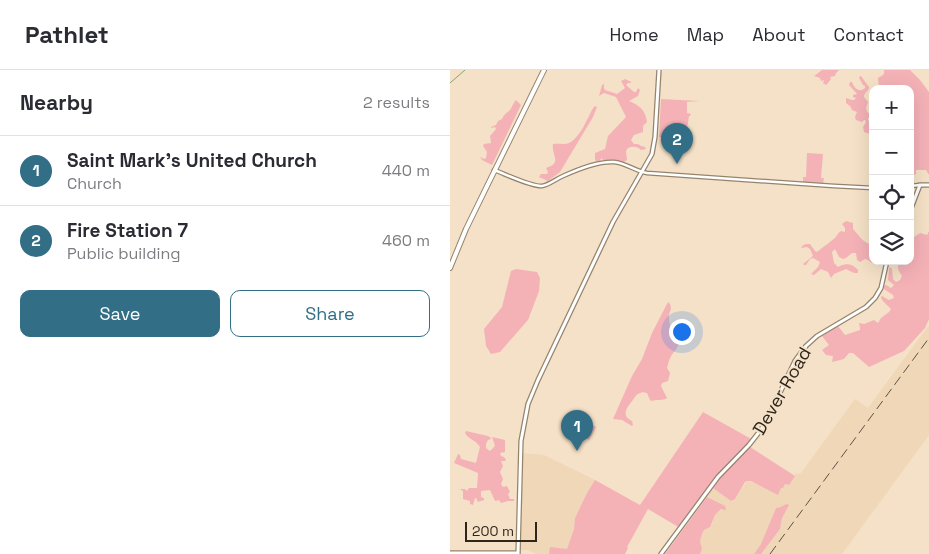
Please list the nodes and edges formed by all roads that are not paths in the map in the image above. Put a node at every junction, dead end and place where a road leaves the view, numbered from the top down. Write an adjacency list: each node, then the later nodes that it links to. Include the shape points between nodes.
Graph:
1 (544, 70): 3 (main road)
2 (659, 70): 4 (main road, via 655,143)
3 (494, 170): 4 (street, via 542,186 573,172 608,162 620,163); 11 (main road)
4 (641, 172): 8 (street); 13 (main road, via 613,222 528,404 520,453)
5 (920, 185): 6 (main road); 7 (street); 9 (main road)
6 (929, 185)
7 (914, 186)
8 (869, 188)
9 (914, 201)
10 (886, 265): 14 (main road, Dever Road, via 875,298 806,346 760,431 718,477)
11 (450, 268)
12 (450, 553): 13 (main road)
13 (518, 554)
14 (661, 554)

